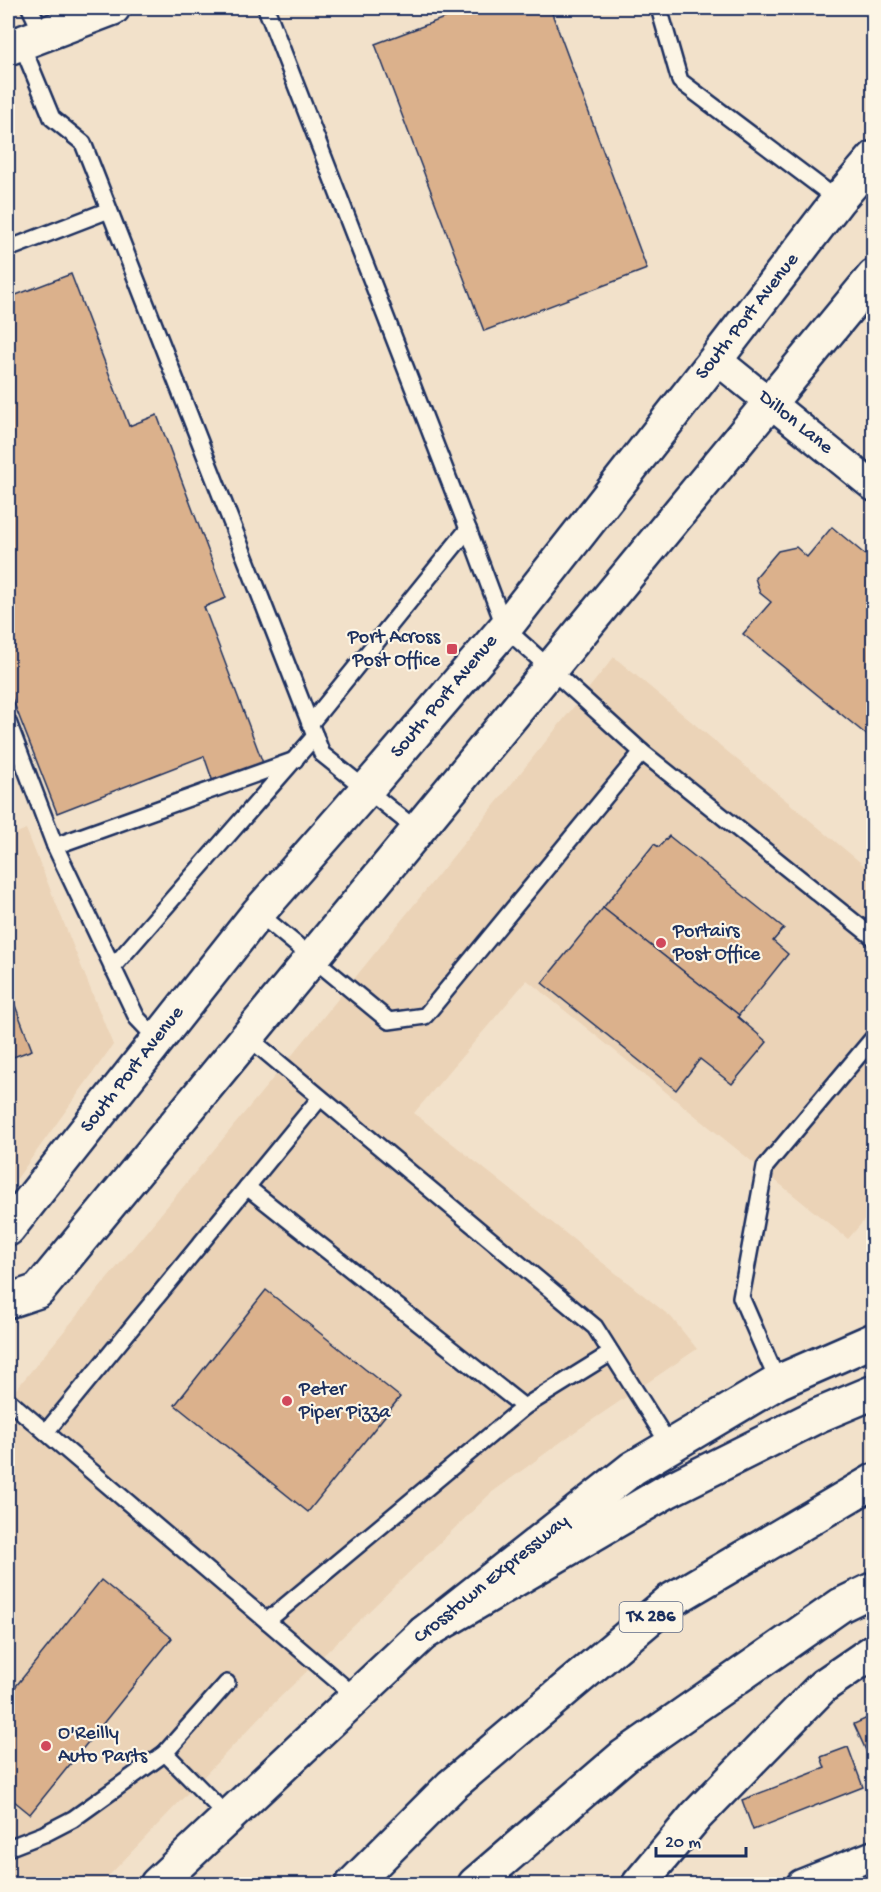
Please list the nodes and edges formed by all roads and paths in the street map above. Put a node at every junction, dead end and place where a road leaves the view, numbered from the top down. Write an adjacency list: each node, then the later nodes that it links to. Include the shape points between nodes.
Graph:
1 (113, 8): 4 (main road)
2 (266, 8): 13 (lane)
3 (658, 8): 6 (lane, via 680,81)
4 (25, 33): 7 (lane, via 52,118 83,143)
5 (873, 158): 6 (main road, South Port Avenue)
6 (838, 200): 10 (main road, South Port Avenue)
7 (109, 210): 8 (lane); 17 (lane)
8 (8, 249)
9 (873, 276): 11 (main road)
10 (716, 359): 11 (street, Dillon Lane); 14 (main road, South Port Avenue)
11 (770, 403): 12 (street, Dillon Lane); 15 (main road)
12 (873, 487)
13 (468, 529): 14 (lane); 17 (lane)
14 (505, 628): 15 (lane); 20 (main road, South Port Avenue)
15 (550, 668): 18 (lane); 21 (main road)
16 (8, 722): 22 (lane)
17 (312, 730): 19 (lane); 20 (lane, via 322,754)
18 (642, 752): 24 (lane); 25 (lane, via 425,1016 389,1021)
19 (295, 760): 22 (lane); 26 (lane)
20 (366, 790): 21 (lane); 23 (main road, South Port Avenue)
21 (418, 831): 25 (main road)
22 (55, 846): 26 (lane)
23 (258, 913): 25 (lane); 29 (main road, South Port Avenue)
24 (873, 938)
25 (312, 957): 28 (main road)
26 (112, 968): 29 (lane, via 137,1018)
27 (873, 1036): 36 (lane, via 765,1167 741,1297)
28 (248, 1037): 30 (lane); 33 (main road, via 38,1291)
29 (157, 1039): 32 (main road, South Port Avenue)
30 (320, 1098): 31 (lane); 35 (lane, via 595,1327)
31 (247, 1187): 39 (lane); 40 (lane)
32 (8, 1229)
33 (8, 1300)
34 (873, 1340): 36 (main road, Crosstown Expressway)
35 (611, 1353): 39 (lane); 41 (lane)
36 (778, 1382): 41 (main road, Crosstown Expressway)
37 (873, 1392): 45 (main road, via 668,1491)
38 (8, 1400): 40 (lane)
39 (524, 1407): 44 (lane)
40 (46, 1432): 44 (lane)
41 (670, 1446): 45 (main road, Crosstown Expressway, via 633,1468)
42 (873, 1481): 54 (main road, TX 286, via 670,1601 452,1785)
43 (873, 1589): 55 (main road, via 841,1605 624,1756)
44 (267, 1621): 48 (lane)
45 (424, 1633): 48 (main road, Crosstown Expressway)
46 (873, 1651): 56 (main road, via 823,1686 696,1816)
47 (227, 1683): 49 (lane)
48 (356, 1697): 50 (main road, Crosstown Expressway)
49 (165, 1753): 50 (lane); 51 (lane, via 73,1819)
50 (228, 1817): 53 (main road, Crosstown Expressway)
51 (8, 1848)
52 (873, 1855): 57 (street)
53 (157, 1884)
54 (353, 1884)
55 (475, 1884)
56 (639, 1884)
57 (801, 1884)

